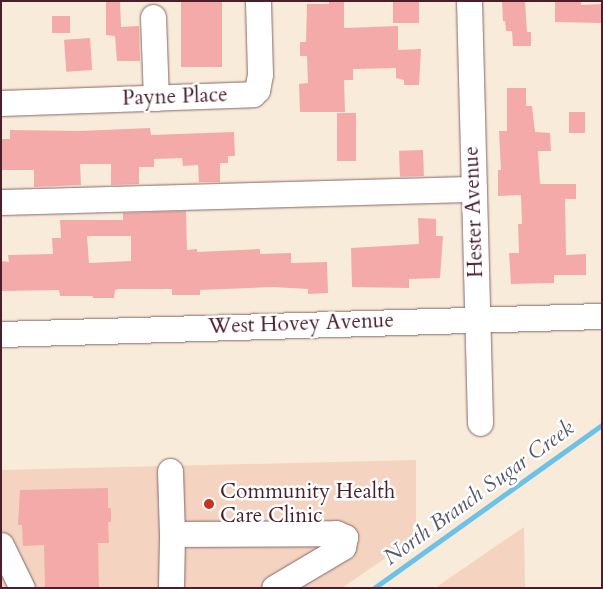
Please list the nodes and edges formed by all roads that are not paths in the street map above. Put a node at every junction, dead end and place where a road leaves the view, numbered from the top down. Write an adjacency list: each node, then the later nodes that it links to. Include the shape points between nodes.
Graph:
1 (258, 1): 4 (street, Payne Place, via 260,74 254,94)
2 (469, 1): 6 (street, Hester Avenue)
3 (153, 18): 4 (street)
4 (156, 98): 5 (street, Payne Place)
5 (1, 103)
6 (474, 189): 7 (street); 9 (street, Hester Avenue)
7 (1, 202)
8 (602, 316): 9 (street, West Hovey Avenue)
9 (478, 318): 10 (street, West Hovey Avenue); 11 (street, Hester Avenue)
10 (1, 334)
11 (480, 423)
12 (170, 471): 13 (street)
13 (172, 534): 16 (street); 17 (street, via 336,533 344,537 344,547)
14 (1, 545): 15 (street)
15 (22, 588)
16 (171, 588)
17 (274, 588)

